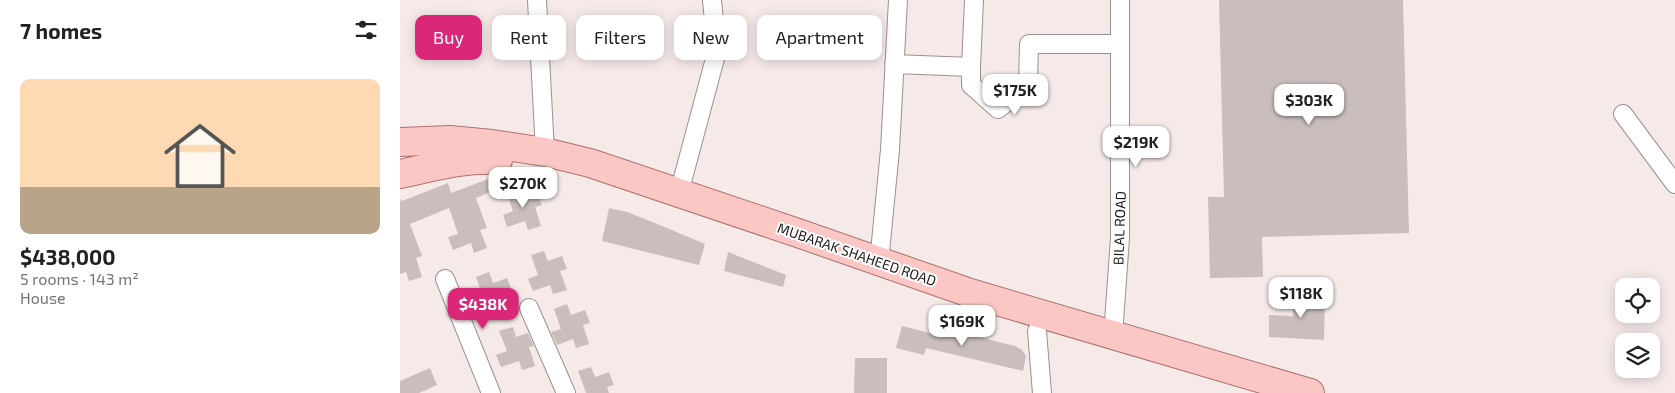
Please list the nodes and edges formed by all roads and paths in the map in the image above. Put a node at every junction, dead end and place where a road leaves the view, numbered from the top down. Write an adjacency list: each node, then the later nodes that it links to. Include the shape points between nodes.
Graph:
1 (537, 0): 11 (street)
2 (712, 0): 14 (street, via 718,51)
3 (898, 0): 7 (street)
4 (974, 0): 8 (street)
5 (1120, 0): 6 (street, BILAL ROAD)
6 (1120, 44): 8 (street, via 1029,44 1028,84 998,109 971,85); 19 (street, BILAL ROAD, via 1120,238)
7 (894, 64): 8 (street); 15 (street, via 890,150)
8 (971, 67)
9 (1623, 114): 13 (street)
10 (400, 142): 11 (main road, MUBARAK SHAHEED ROAD, via 450,140)
11 (545, 152): 14 (main road, MUBARAK SHAHEED ROAD, via 590,163)
12 (400, 174): 18 (main road, MUBARAK SHAHEED ROAD, via 479,158 557,170)
13 (1675, 184)
14 (679, 193): 15 (main road, MUBARAK SHAHEED ROAD)
15 (879, 262): 19 (main road, MUBARAK SHAHEED ROAD)
16 (445, 279): 20 (street)
17 (529, 308): 21 (street)
18 (1037, 331): 22 (street); 23 (main road, MUBARAK SHAHEED ROAD)
19 (1113, 336): 24 (main road, MUBARAK SHAHEED ROAD)
20 (491, 393)
21 (566, 393)
22 (1042, 393)
23 (1261, 393)
24 (1310, 393)

